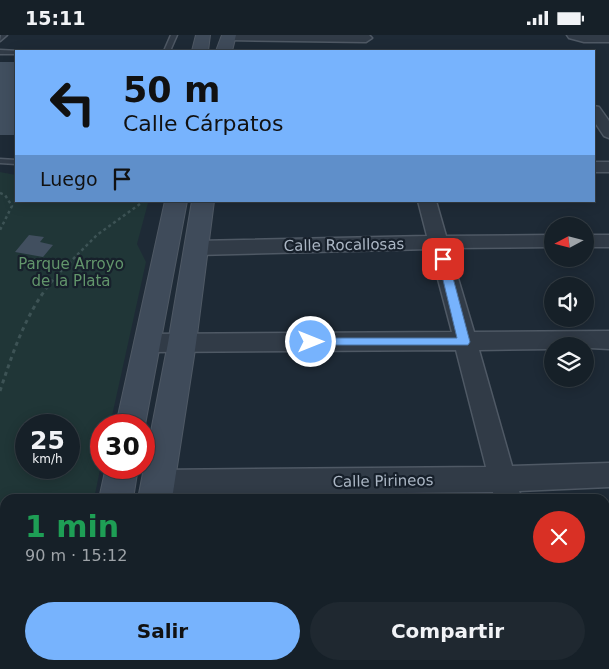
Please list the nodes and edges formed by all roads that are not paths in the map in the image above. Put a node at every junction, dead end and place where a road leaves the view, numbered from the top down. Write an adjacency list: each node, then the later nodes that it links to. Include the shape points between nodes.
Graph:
1 (4, 35): 7 (lane)
2 (174, 35): 9 (lane)
3 (573, 35): 6 (street)
4 (268, 36): 5 (street); 8 (street)
5 (366, 38)
6 (609, 38)
7 (0, 39)
8 (225, 39): 10 (main road)
9 (167, 50)
10 (217, 50)
11 (0, 52): 12 (lane)
12 (15, 52)
13 (595, 112): 14 (street)
14 (609, 133)
15 (0, 161): 16 (lane)
16 (15, 162)
17 (595, 167): 18 (street)
18 (609, 167)
19 (176, 202): 29 (main road)
20 (203, 202): 26 (main road)
21 (427, 202): 25 (street)
22 (544, 241): 25 (street, Calle Rocallosas)
23 (594, 241): 24 (street)
24 (609, 241)
25 (439, 242): 26 (street, Calle Rocallosas); 28 (street)
26 (196, 249): 30 (main road)
27 (609, 340): 28 (street)
28 (464, 342): 30 (street); 34 (street)
29 (148, 343): 30 (street); 31 (main road)
30 (182, 343): 35 (main road)
31 (133, 414)
32 (609, 475): 34 (street, Calle Pirineos)
33 (120, 479): 36 (main road)
34 (506, 489): 35 (street, Calle Pirineos)
35 (156, 491)
36 (117, 494)

